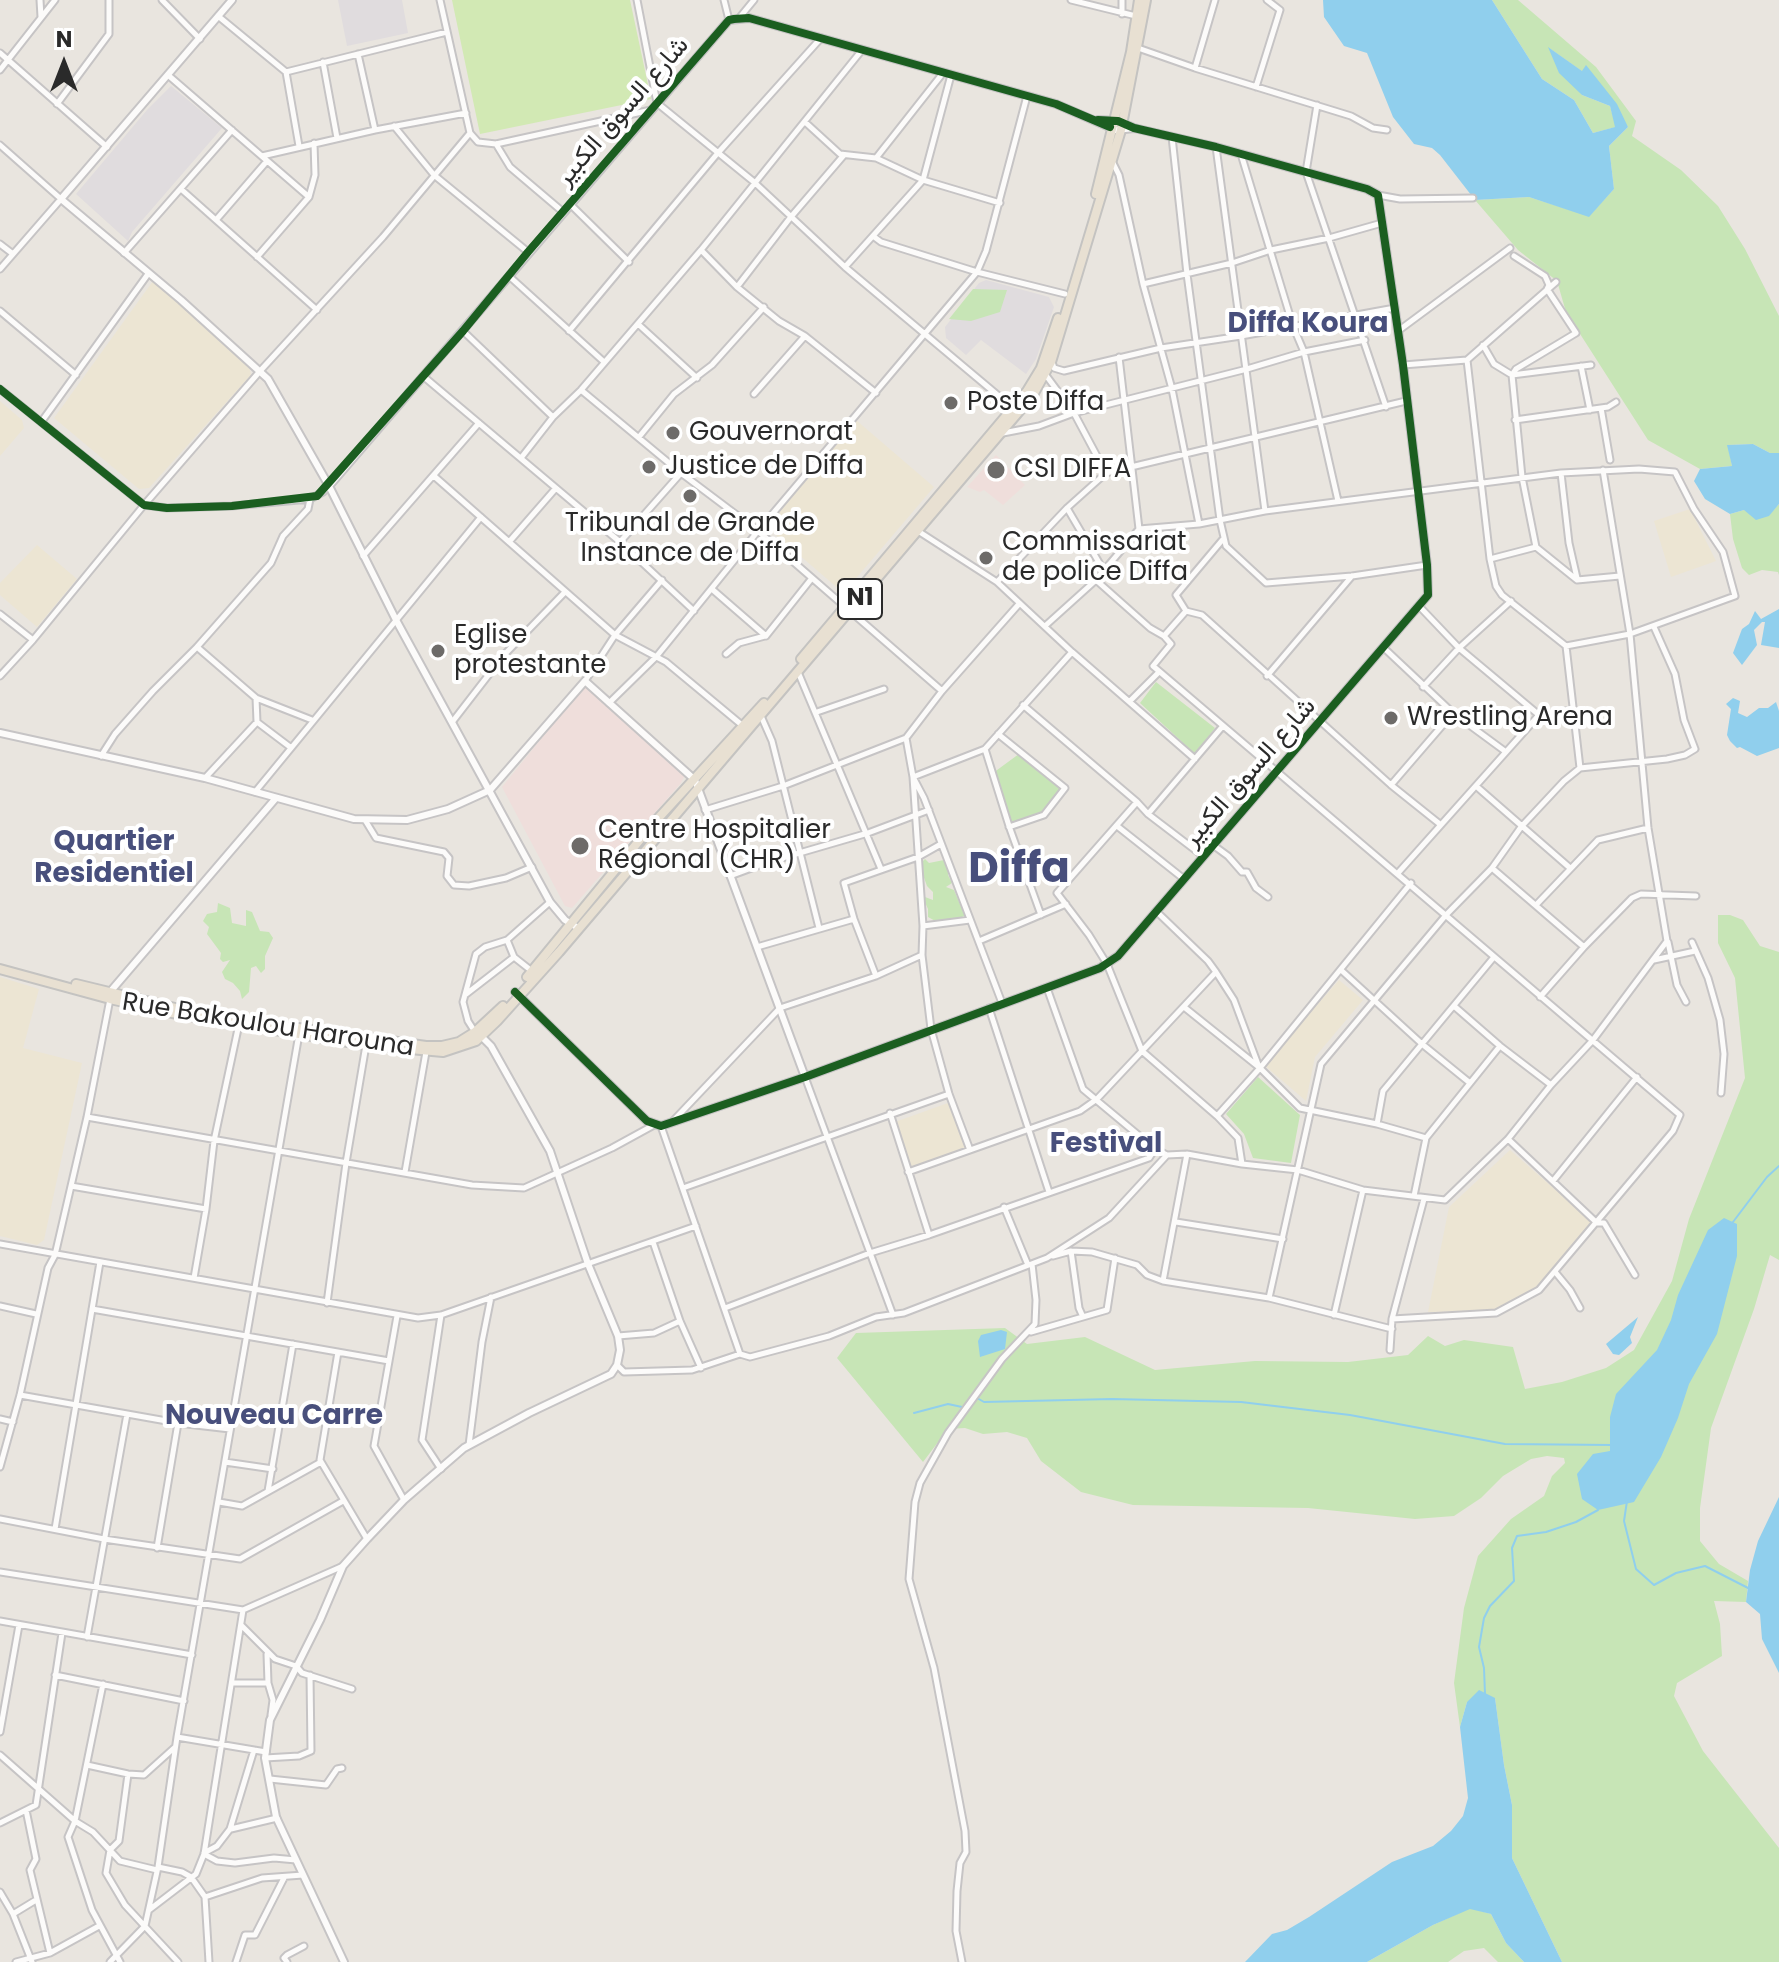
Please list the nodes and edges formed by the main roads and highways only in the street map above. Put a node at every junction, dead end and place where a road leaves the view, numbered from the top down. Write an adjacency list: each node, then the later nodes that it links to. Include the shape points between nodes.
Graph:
1 (1139, 0): 3 (highway, N1)
2 (1146, 0): 3 (highway, N1)
3 (1117, 125): 4 (highway, N1, via 1041,368); 4 (highway, N1, via 1112,161 1051,362 1033,395)
4 (916, 530): 5 (highway, N1)
5 (847, 608): 6 (highway, N1); 6 (highway, N1, via 761,716)
6 (697, 783): 9 (highway, Rue Bakoulou Harouna / N1, via 652,825 575,926)
7 (0, 966): 8 (highway, Rue Bakoulou Harouna)
8 (110, 996): 9 (highway, Rue Bakoulou Harouna, via 426,1046); 9 (highway, Rue Bakoulou Harouna, via 239,1024 426,1052 459,1048)
9 (478, 1034)

